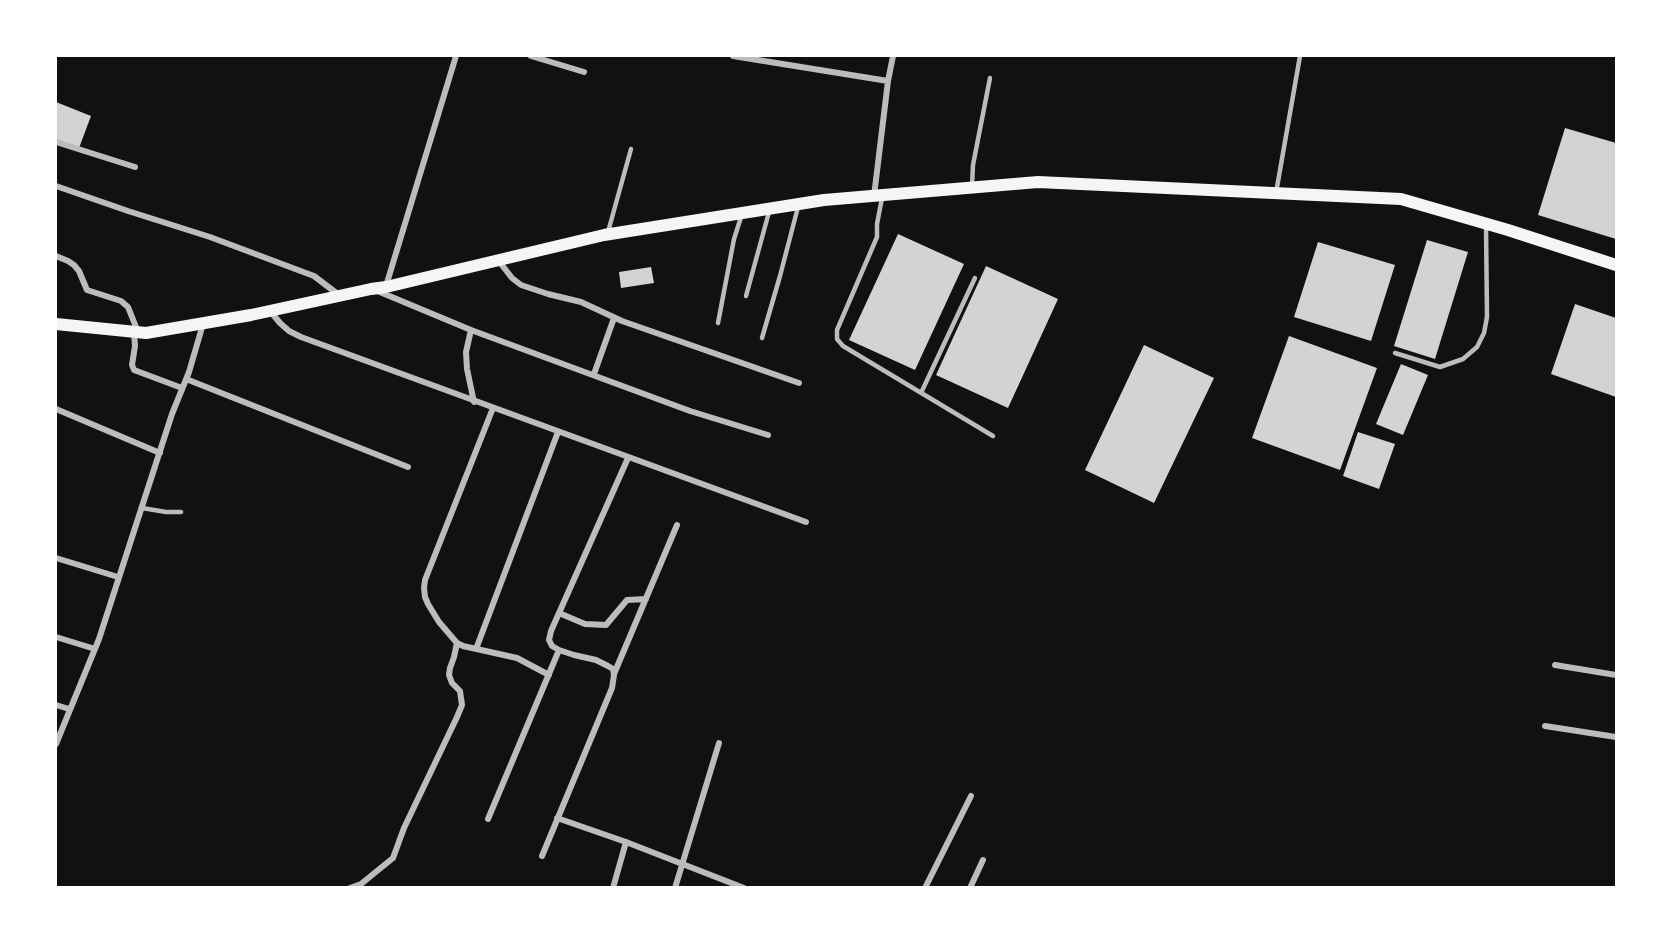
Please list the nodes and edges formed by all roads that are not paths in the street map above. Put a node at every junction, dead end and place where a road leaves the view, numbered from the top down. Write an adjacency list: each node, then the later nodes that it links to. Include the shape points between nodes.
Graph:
1 (456, 56): 25 (street)
2 (531, 56): 6 (street)
3 (733, 56): 8 (street)
4 (893, 56): 8 (street)
5 (1300, 56): 14 (lane)
6 (584, 72)
7 (990, 78): 13 (lane)
8 (888, 81): 15 (street)
9 (56, 142): 11 (street)
10 (631, 149): 20 (lane)
11 (135, 168)
12 (56, 186): 27 (street, via 314,276)
13 (972, 188): 14 (main road, via 1038,182); 15 (main road)
14 (1276, 193): 19 (main road, via 1401,199)
15 (878, 196): 16 (main road); 42 (lane, via 877,237 837,330 837,339)
16 (799, 204): 17 (main road); 36 (lane)
17 (770, 209): 18 (main road); 28 (lane)
18 (742, 213): 20 (main road); 31 (lane)
19 (1486, 224): 23 (main road); 37 (lane, via 1486,318 1478,346 1462,359 1440,367)
20 (607, 235): 22 (main road)
21 (56, 256): 35 (street, via 74,265 87,290 128,307)
22 (498, 260): 25 (main road); 30 (street, via 521,285)
23 (1617, 265)
24 (975, 278): 42 (lane)
25 (386, 287): 26 (main road)
26 (371, 289): 27 (main road); 34 (street)
27 (339, 296): 29 (main road)
28 (746, 296)
29 (270, 311): 33 (main road); 43 (street, via 289,331 301,337)
30 (615, 318): 38 (street); 40 (street)
31 (718, 323)
32 (56, 324): 35 (main road)
33 (203, 324): 35 (main road); 39 (street)
34 (471, 330): 38 (street); 43 (street, via 466,361)
35 (136, 332): 41 (street, via 134,370)
36 (762, 338)
37 (1395, 353)
38 (594, 374): 47 (street, via 713,419)
39 (186, 380): 41 (street); 51 (street)
40 (799, 383)
41 (182, 388): 49 (street)
42 (921, 393): 48 (lane)
43 (474, 402): 44 (street)
44 (493, 408): 46 (street); 61 (street, via 425,580 428,604)
45 (56, 409): 49 (street)
46 (558, 432): 50 (street); 63 (street)
47 (768, 435)
48 (993, 436)
49 (160, 453): 52 (street)
50 (628, 458): 54 (street); 59 (street)
51 (408, 467)
52 (142, 508): 53 (lane); 57 (street)
53 (182, 512)
54 (806, 522)
55 (677, 525): 58 (street)
56 (56, 558): 57 (street)
57 (118, 577): 62 (street)
58 (646, 599): 59 (street, via 627,600 606,625 585,624); 67 (street)
59 (559, 613): 64 (street, via 549,640)
60 (56, 637): 62 (street)
61 (457, 643): 63 (street); 82 (street, via 449,675 460,691 462,705 457,717 393,858 361,884)
62 (94, 649): 70 (street)
63 (476, 650): 66 (street, via 517,658)
64 (560, 650): 66 (street); 67 (street, via 596,660 613,669)
65 (1555, 665): 68 (street)
66 (549, 675): 77 (street)
67 (614, 675): 76 (street)
68 (1617, 675)
69 (56, 705): 70 (street)
70 (69, 710): 74 (street)
71 (1545, 726): 72 (street)
72 (1617, 737)
73 (719, 743): 81 (street)
74 (56, 744)
75 (971, 796): 86 (street)
76 (557, 818): 78 (street); 79 (street)
77 (488, 819)
78 (626, 842): 81 (street); 83 (street)
79 (542, 856)
80 (984, 860): 87 (street)
81 (683, 864): 84 (street); 85 (street)
82 (350, 888)
83 (613, 888)
84 (675, 888)
85 (744, 888)
86 (925, 888)
87 (970, 888)

